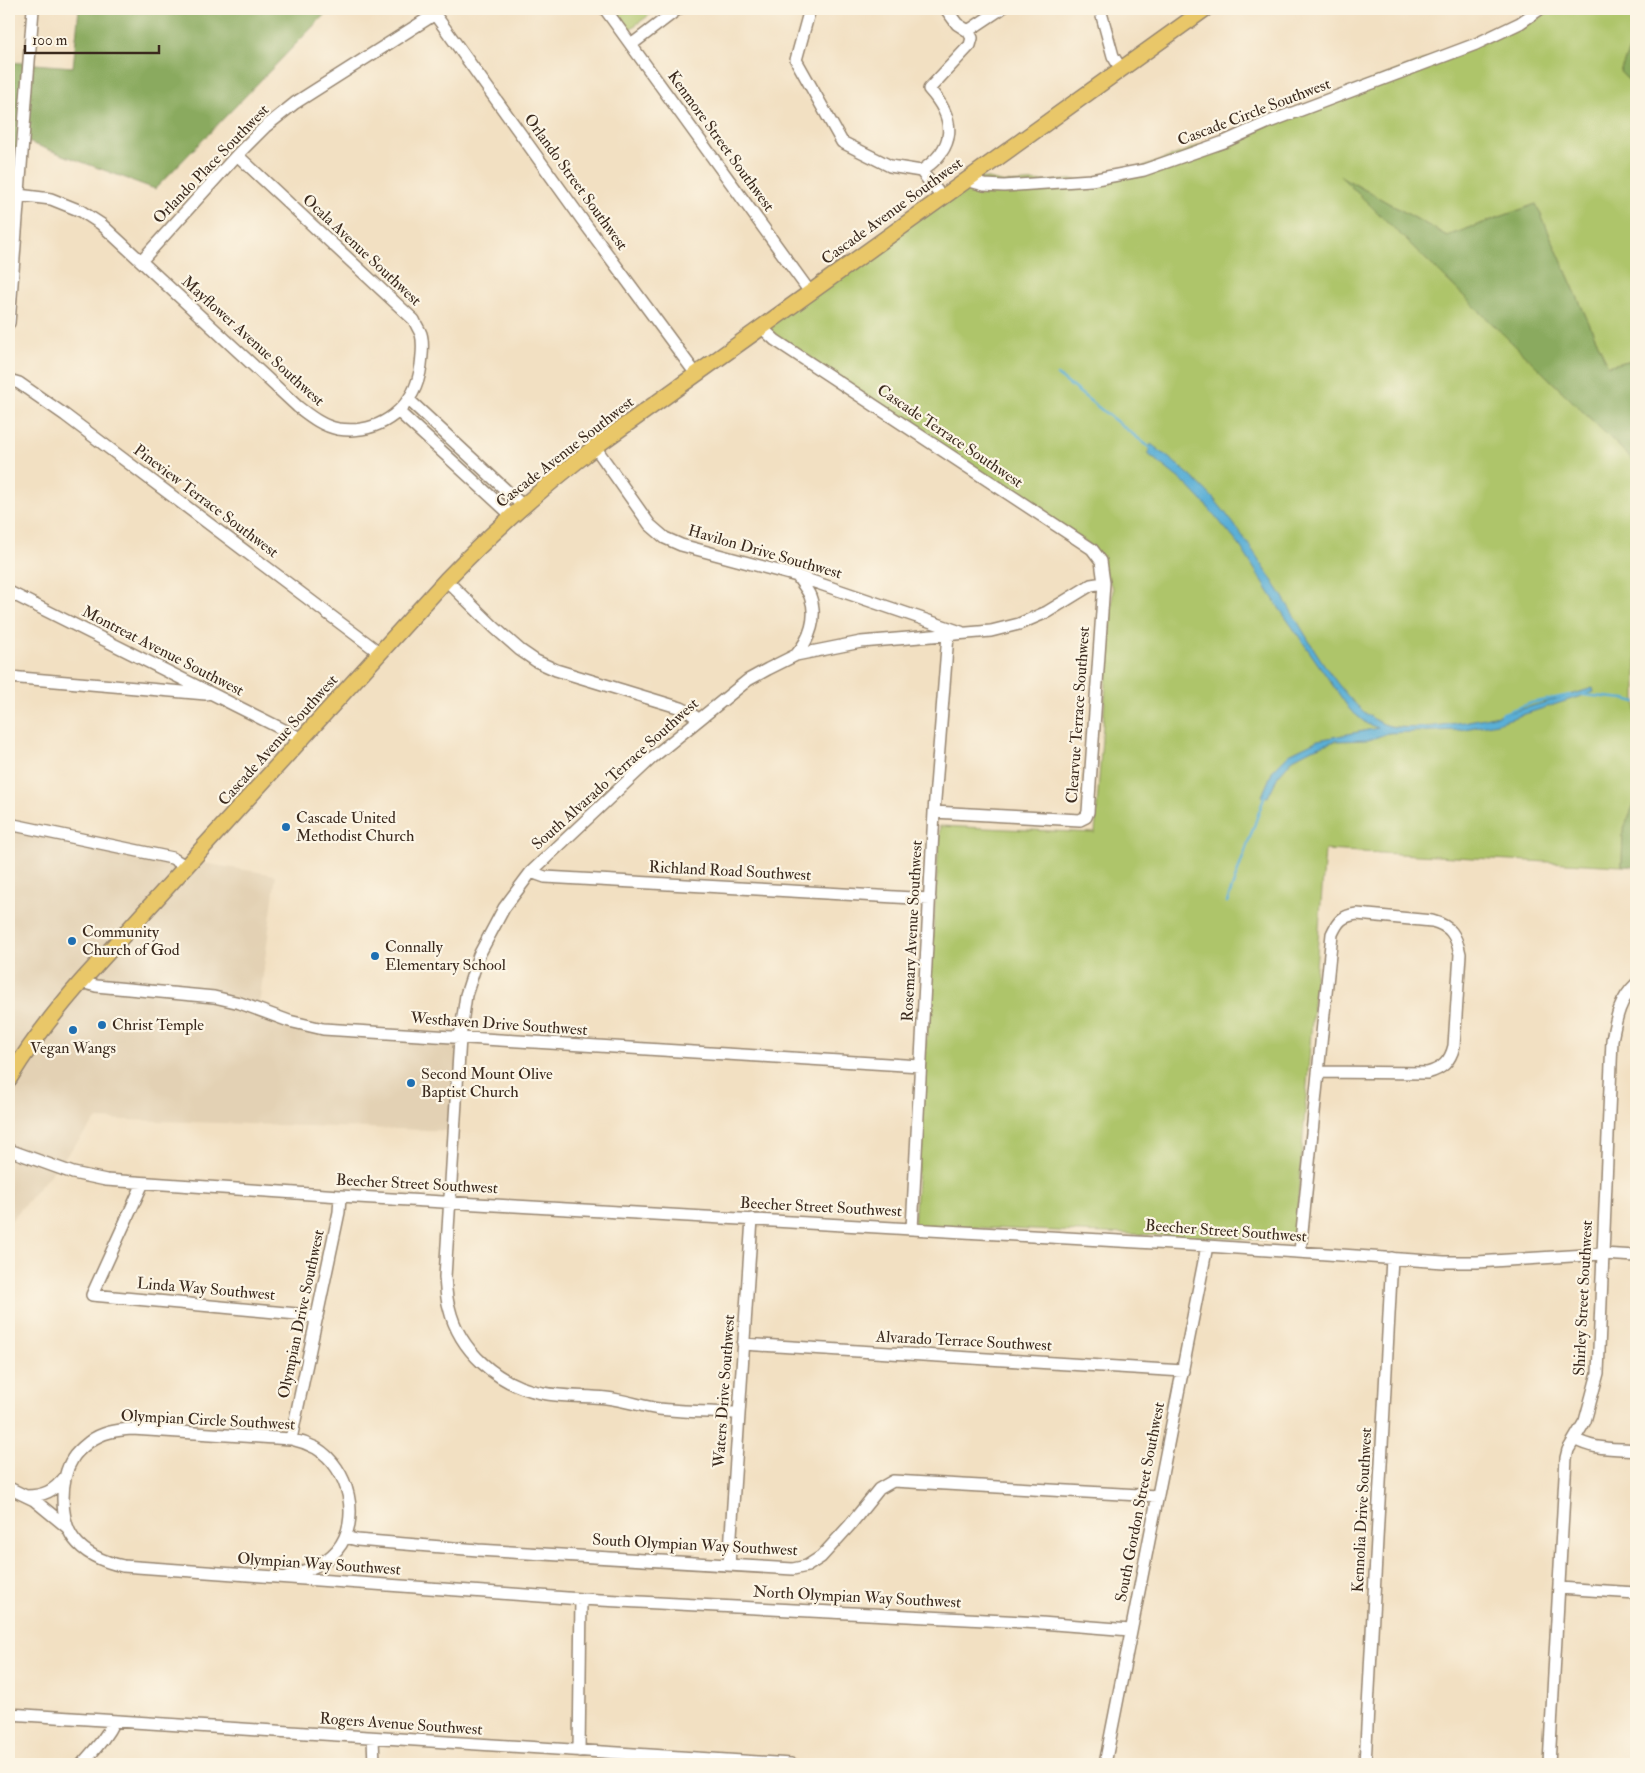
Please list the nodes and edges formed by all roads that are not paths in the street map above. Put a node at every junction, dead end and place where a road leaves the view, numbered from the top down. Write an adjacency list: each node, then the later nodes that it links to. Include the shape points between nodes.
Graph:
1 (33, 9): 17 (street)
2 (605, 9): 12 (street, Kenmore Street Southwest)
3 (678, 9): 12 (street)
4 (810, 9): 15 (street, via 796,60 842,142 890,166)
5 (946, 9): 11 (street, via 957,24)
6 (1001, 9): 11 (street)
7 (1100, 9): 13 (street, via 1113,56)
8 (1205, 9): 13 (main road, Cascade Avenue Southwest)
9 (1540, 9): 16 (street, Cascade Circle Southwest, via 1520,23 1476,44 1144,170 1092,180 1004,186)
10 (433, 12): 14 (street, Orlando Place Southwest, via 296,103); 23 (street, Orlando Street Southwest)
11 (968, 31): 15 (street, via 972,38 970,45 929,89 946,114 949,141)
12 (631, 45): 20 (street, Kenmore Street Southwest)
13 (1121, 69): 16 (main road, Cascade Avenue Southwest)
14 (237, 155): 19 (street, Orlando Place Southwest); 25 (street, Ocala Avenue Southwest, via 414,320 423,350 420,378)
15 (921, 171): 18 (street)
16 (966, 180): 18 (main road, Cascade Avenue Southwest)
17 (18, 195): 19 (street, Mayflower Avenue Southwest, via 51,199 81,211 101,224); 21 (street)
18 (942, 197): 20 (main road, Cascade Avenue Southwest)
19 (141, 261): 26 (street, Mayflower Avenue Southwest, via 316,420 336,428 358,430 379,424)
20 (810, 292): 22 (main road, Cascade Avenue Southwest)
21 (9, 323)
22 (762, 327): 23 (main road, Cascade Avenue Southwest); 31 (street, Cascade Terrace Southwest, via 775,340 1092,549 1101,560)
23 (696, 374): 27 (main road, Cascade Avenue Southwest)
24 (9, 380): 35 (street, Pineview Terrace Southwest, via 20,383 65,415)
25 (409, 400): 26 (street, Ocala Avenue Southwest); 28 (street)
26 (399, 412): 28 (street)
27 (596, 447): 28 (main road, Cascade Avenue Southwest); 29 (street, Havilon Drive Southwest, via 650,525 665,538)
28 (517, 510): 30 (main road, Cascade Avenue Southwest)
29 (797, 576): 33 (street, Havilon Drive Southwest); 36 (street, via 810,596 813,616 809,636)
30 (446, 580): 35 (main road, Cascade Avenue Southwest); 39 (street, via 495,628 536,661 681,708)
31 (1104, 583): 33 (street, South Alvarado Terrace Southwest, via 1091,585 1019,624); 41 (street, Clearvue Terrace Southwest, via 1086,817 1080,820)
32 (9, 592): 38 (street, Montreat Avenue Southwest)
33 (965, 633): 34 (street, South Alvarado Terrace Southwest)
34 (948, 635): 36 (street, South Alvarado Terrace Southwest, via 860,642); 41 (street, Rosemary Avenue Southwest)
35 (380, 653): 40 (main road, Cascade Avenue Southwest)
36 (796, 655): 39 (street, South Alvarado Terrace Southwest, via 748,680)
37 (9, 677): 38 (street)
38 (214, 694): 40 (street, Montreat Avenue Southwest)
39 (698, 719): 44 (street, South Alvarado Terrace Southwest)
40 (302, 738): 43 (main road, Cascade Avenue Southwest)
41 (934, 812): 45 (street, Rosemary Avenue Southwest)
42 (9, 824): 43 (street, via 172,858)
43 (187, 867): 46 (main road, Cascade Avenue Southwest)
44 (531, 872): 45 (street, Richland Road Southwest, via 545,877); 48 (street, South Alvarado Terrace Southwest, via 504,908 479,955 466,995)
45 (930, 899): 49 (street, Rosemary Avenue Southwest)
46 (81, 982): 48 (street, Westhaven Drive Southwest, via 214,997 289,1021 323,1028); 51 (main road, Cascade Avenue Southwest, via 30,1045)
47 (1636, 984): 60 (street, Shirley Street Southwest, via 1618,1010 1612,1040)
48 (460, 1038): 49 (street, Westhaven Drive Southwest); 55 (street, South Alvarado Terrace Southwest)
49 (920, 1066): 57 (street, Rosemary Avenue Southwest)
50 (1318, 1072): 50 (street, via 1332,934 1338,922 1357,914 1432,920 1449,929 1457,940 1460,954 1454,1046 1447,1063 1427,1073); 59 (street)
51 (9, 1079)
52 (9, 1150): 53 (street, Beecher Street Southwest, via 106,1180)
53 (143, 1183): 54 (street, Beecher Street Southwest); 63 (street, Linda Way Southwest, via 92,1294)
54 (340, 1196): 55 (street, Beecher Street Southwest); 63 (street, Olympian Drive Southwest)
55 (450, 1202): 56 (street, Beecher Street Southwest); 66 (street, via 445,1277 449,1307 465,1344 494,1373 517,1386 542,1393 609,1398 660,1409)
56 (752, 1220): 57 (street, Beecher Street Southwest); 64 (street, Waters Drive Southwest)
57 (912, 1229): 58 (street, Beecher Street Southwest)
58 (1207, 1246): 59 (street, Beecher Street Southwest); 65 (street, South Gordon Street Southwest)
59 (1300, 1252): 62 (street, Beecher Street Southwest)
60 (1602, 1254): 61 (street, Beecher Street Southwest); 62 (street, Beecher Street Southwest, via 1477,1262); 68 (street, Shirley Street Southwest, via 1598,1374 1585,1421)
61 (1636, 1256)
62 (1392, 1258): 91 (street, Kennolia Drive Southwest)
63 (317, 1318): 67 (street, Olympian Drive Southwest)
64 (743, 1344): 65 (street, Alvarado Terrace Southwest); 66 (street, Waters Drive Southwest)
65 (1183, 1370): 73 (street, South Gordon Street Southwest)
66 (739, 1413): 77 (street, Waters Drive Southwest)
67 (291, 1439): 70 (street, Olympian Circle Southwest, via 132,1429 111,1431 90,1441 73,1458); 76 (street, Olympian Circle Southwest, via 318,1449 338,1471 350,1504 350,1521)
68 (1575, 1439): 69 (street, via 1594,1447); 79 (street, Shirley Street Southwest, via 1566,1458)
69 (1636, 1450)
70 (65, 1477): 72 (street, via 52,1491); 74 (street, Olympian Circle Southwest)
71 (9, 1488): 72 (street, Olympian Way Southwest)
72 (26, 1496): 75 (street, Olympian Way Southwest)
73 (1157, 1496): 77 (street, South Olympian Way Southwest, via 893,1481 878,1489 821,1557 807,1566 793,1569); 82 (street, South Gordon Street Southwest)
74 (64, 1508): 75 (street, Olympian Way Southwest)
75 (68, 1528): 78 (street, Olympian Way Southwest, via 84,1549 107,1562 123,1566)
76 (345, 1537): 77 (street, South Olympian Way Southwest, via 478,1550); 78 (street, Olympian Circle Southwest, via 325,1561)
77 (729, 1565)
78 (286, 1577): 81 (street, Olympian Way Southwest)
79 (1559, 1588): 80 (street); 92 (street, Shirley Street Southwest)
80 (1636, 1593)
81 (581, 1599): 82 (street, North Olympian Way Southwest); 86 (street)
82 (1130, 1630): 90 (street, South Gordon Street Southwest)
83 (9, 1714): 84 (street, Rogers Avenue Southwest)
84 (114, 1721): 85 (street, Rogers Avenue Southwest); 87 (street, via 103,1741)
85 (373, 1738): 86 (street, Rogers Avenue Southwest); 88 (street)
86 (579, 1752): 89 (street, Rogers Avenue Southwest)
87 (82, 1764)
88 (374, 1764)
89 (791, 1764)
90 (1105, 1764)
91 (1365, 1764)
92 (1549, 1764)

